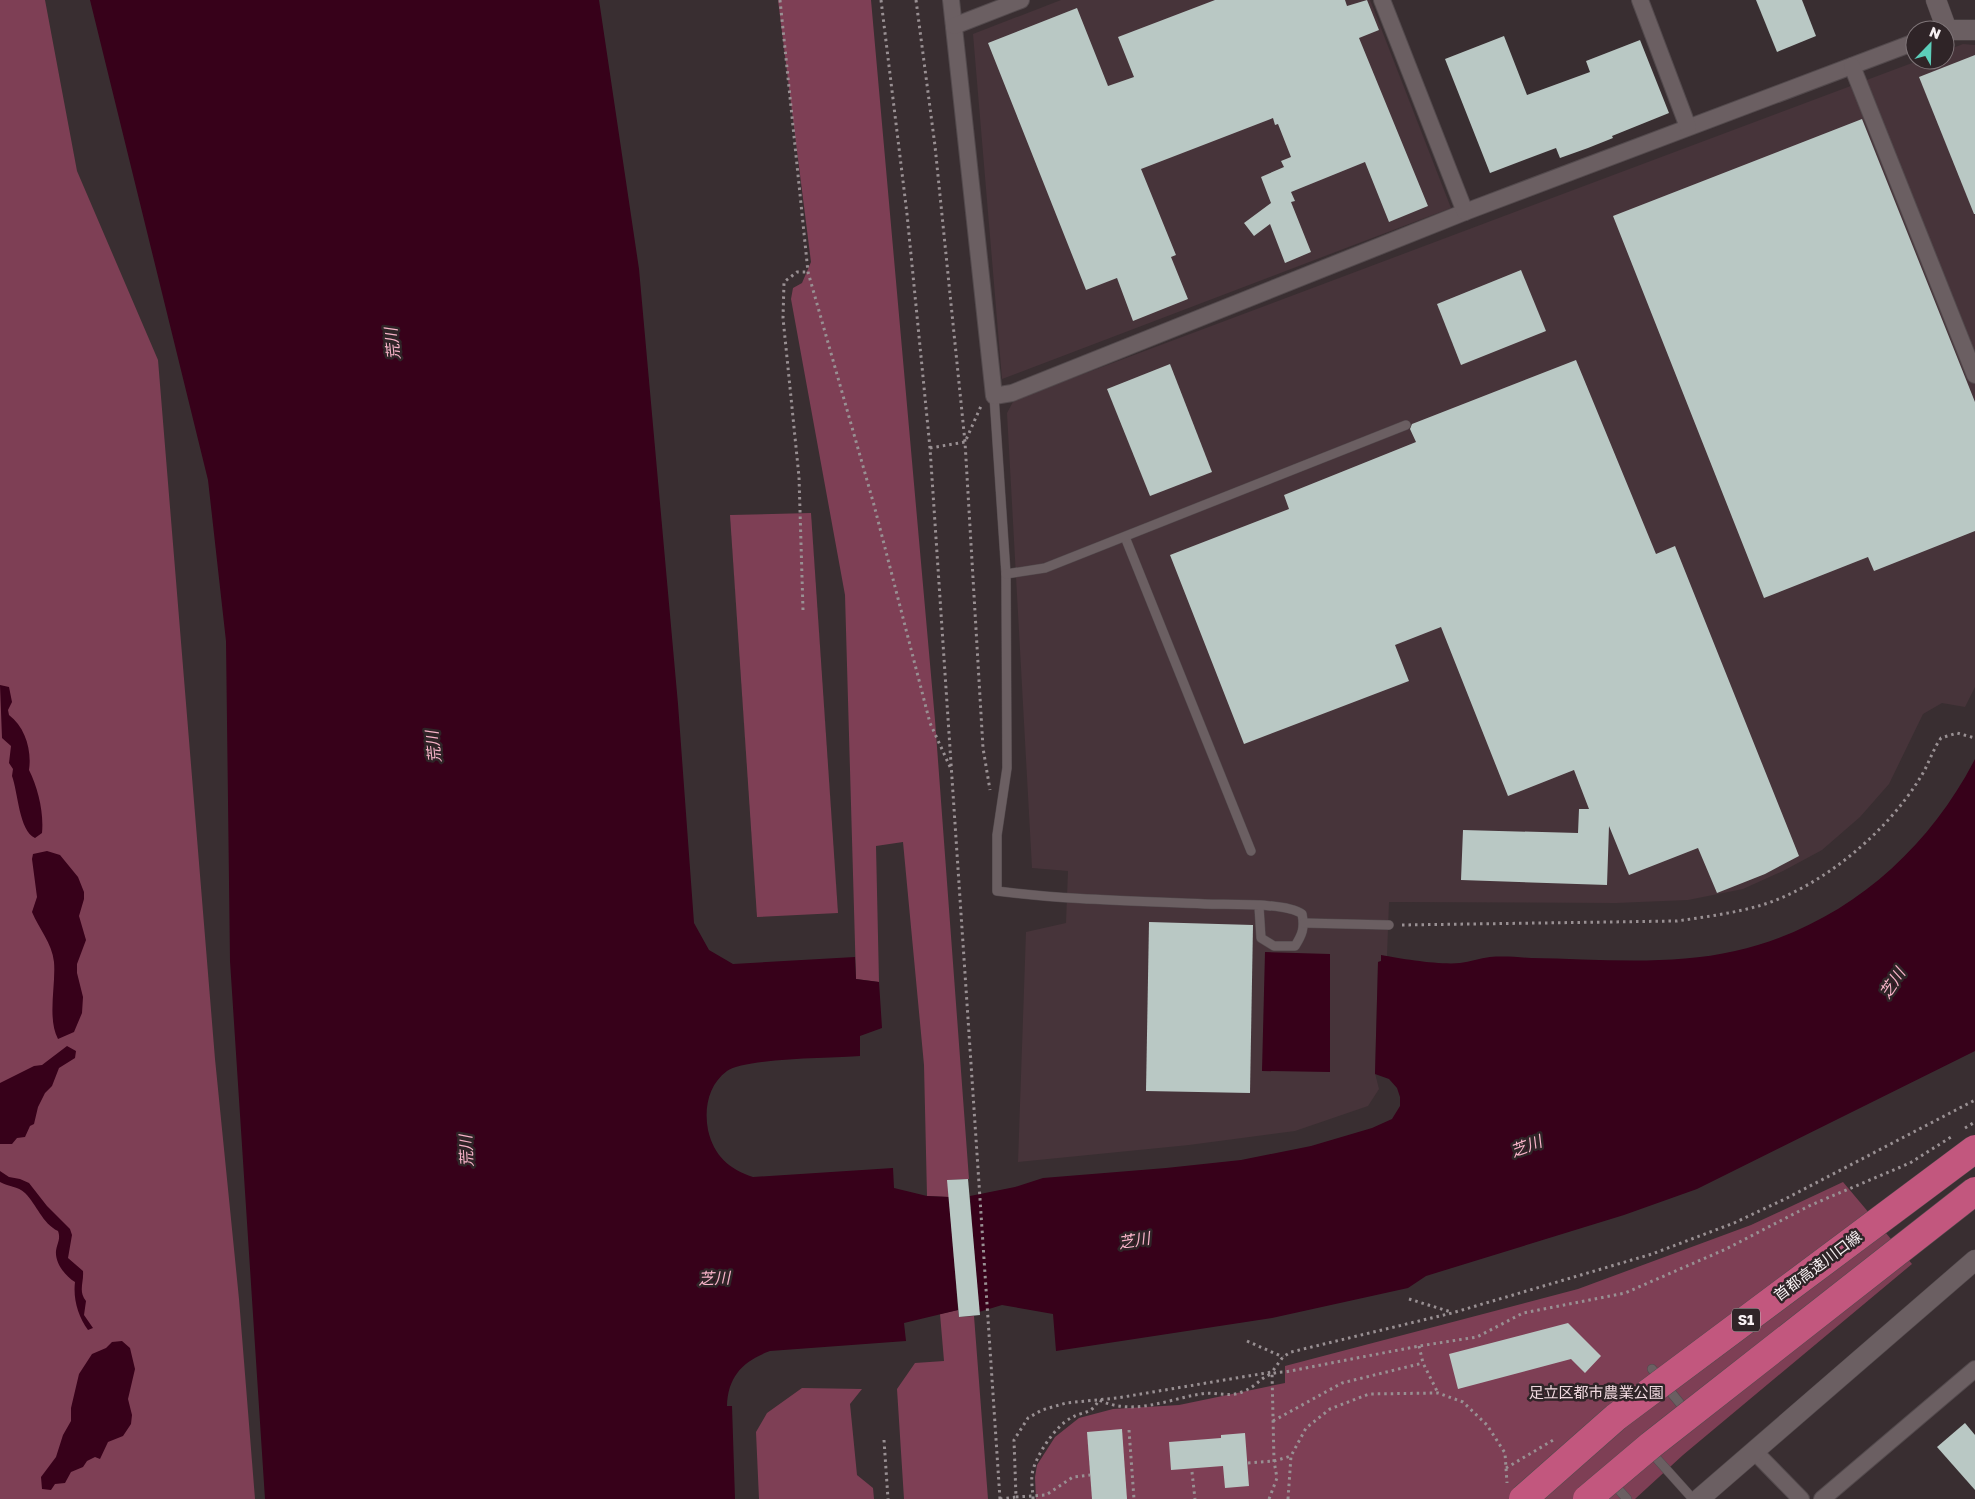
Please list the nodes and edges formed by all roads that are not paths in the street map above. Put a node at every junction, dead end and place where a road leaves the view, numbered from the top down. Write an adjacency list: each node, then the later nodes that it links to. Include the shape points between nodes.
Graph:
1 (951, 0): 7 (street)
2 (1021, 0): 7 (street)
3 (1382, 0): 13 (street)
4 (1640, 0): 12 (street)
5 (1936, 0): 6 (street)
6 (1943, 20)
7 (954, 26): 15 (street)
8 (1955, 30): 9 (street)
9 (1975, 30)
10 (1905, 46): 11 (street)
11 (1852, 66): 12 (street); 14 (street)
12 (1688, 127): 13 (street)
13 (1465, 212): 15 (street, via 1012,393)
14 (1975, 375)
15 (989, 399): 18 (lane)
16 (1406, 425): 17 (lane)
17 (1124, 537): 18 (lane, via 1045,568); 19 (lane)
18 (1006, 574): 20 (lane, via 1008,768 997,835 997,891 1068,899)
19 (1251, 851)
20 (1259, 906): 21 (lane, via 1295,909 1302,914); 21 (lane, via 1261,938 1274,946 1295,946 1303,934)
21 (1304, 923): 22 (lane)
22 (1389, 925)
23 (1968, 1154): 30 (highway, 首都高速川口線 / S1, bridge); 31 (highway, bridge, via 1883,1235 1646,1416)
24 (1975, 1191): 32 (highway, S1, bridge, via 1651,1445)
25 (1975, 1260): 29 (street)
26 (1975, 1369): 37 (street)
27 (1652, 1370): 28 (lane, via 1687,1415 1683,1423)
28 (1649, 1450): 33 (lane, via 1612,1481); 34 (lane)
29 (1754, 1451): 35 (street); 36 (street)
30 (1515, 1493)
31 (1550, 1499)
32 (1587, 1499)
33 (1627, 1499)
34 (1693, 1499)
35 (1699, 1499)
36 (1801, 1499)
37 (1822, 1499)

